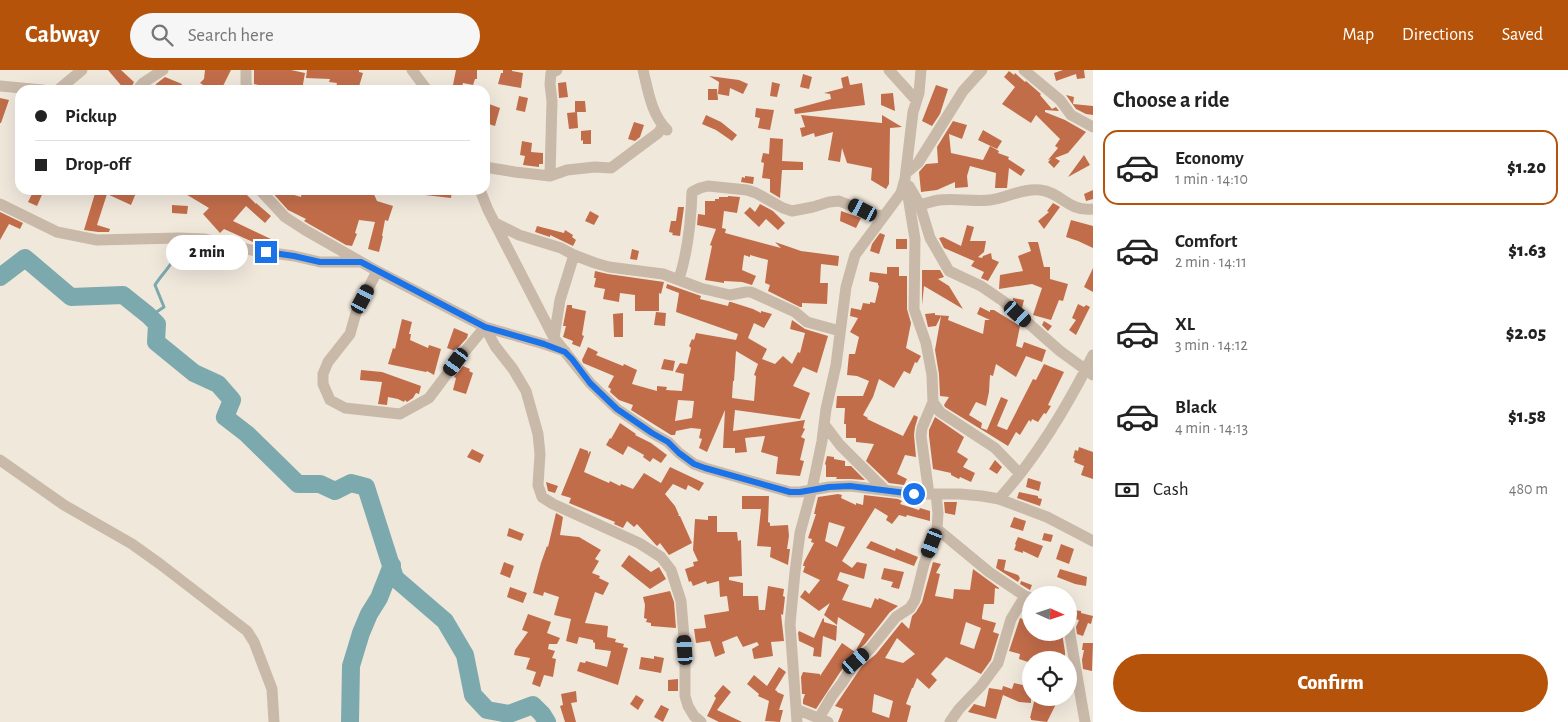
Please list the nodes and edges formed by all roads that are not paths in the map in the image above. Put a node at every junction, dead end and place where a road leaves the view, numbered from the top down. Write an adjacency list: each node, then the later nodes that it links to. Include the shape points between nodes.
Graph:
1 (82, 70): 11 (street)
2 (162, 70): 12 (street)
3 (246, 70): 13 (street)
4 (412, 70): 14 (street)
5 (557, 70): 20 (street, via 551,74 550,84)
6 (643, 70): 20 (street, via 657,117 665,128 611,168 595,166)
7 (889, 70): 17 (street)
8 (921, 70): 17 (street)
9 (982, 70): 21 (street, via 963,92 918,163)
10 (1024, 70): 18 (street, via 1060,100 1072,115)
11 (64, 85)
12 (141, 85)
13 (247, 85)
14 (423, 85)
15 (0, 86): 16 (street)
16 (15, 87)
17 (916, 100): 21 (street)
18 (1093, 127)
19 (490, 168): 20 (street)
20 (550, 176)
21 (906, 176): 25 (street); 27 (street, via 901,193); 39 (street, via 915,240 914,309 926,343)
22 (265, 195): 30 (street, via 285,217)
23 (482, 195): 28 (street)
24 (0, 204): 30 (street, via 56,232 97,240 206,240 320,262)
25 (920, 205): 26 (street, via 940,200 991,200 1039,190 1050,192 1082,210); 38 (street, via 930,238 949,271 1003,301 1060,351)
26 (1093, 209)
27 (883, 216): 32 (street, via 839,200 792,211 756,192 713,186 700,188 692,192 688,241); 34 (street, via 855,255 846,287)
28 (495, 223): 29 (street); 35 (street)
29 (574, 255): 32 (street, via 609,267); 35 (street, via 560,300)
30 (361, 262): 31 (street)
31 (377, 272): 33 (street); 33 (street, via 356,313 350,334 328,362 323,374 323,384 330,400 345,408 406,412 429,398)
32 (679, 279): 34 (street, via 730,296 751,292 795,312 808,322)
33 (485, 327): 36 (street); 55 (street, via 526,391 538,434 538,485 542,497 639,543 661,557 671,570 681,601 685,696 694,716)
34 (840, 331): 40 (street)
35 (554, 338): 36 (street)
36 (565, 352): 43 (street, via 617,409 668,442 694,464 790,492)
37 (1093, 356): 38 (street)
38 (1090, 372): 42 (street)
39 (933, 402): 42 (street, via 940,412 995,448); 45 (street, via 920,436)
40 (824, 424): 43 (street); 44 (street)
41 (0, 460): 54 (street, via 64,505 132,544 247,631 272,689)
42 (1020, 474): 46 (street)
43 (812, 489): 44 (street, via 850,486); 52 (street, via 800,533 790,624)
44 (884, 489): 45 (street)
45 (932, 494): 46 (street); 47 (street, via 938,513)
46 (999, 499): 48 (street, via 1047,517)
47 (937, 529): 49 (street); 53 (street, via 915,600 856,661 832,696)
48 (1093, 541)
49 (1022, 593)
50 (1022, 605): 57 (street, via 1011,619 998,663)
51 (1071, 641): 58 (street)
52 (796, 709): 53 (street); 56 (street)
53 (824, 720)
54 (274, 722)
55 (701, 722)
56 (797, 722)
57 (950, 722)
58 (1085, 722)

